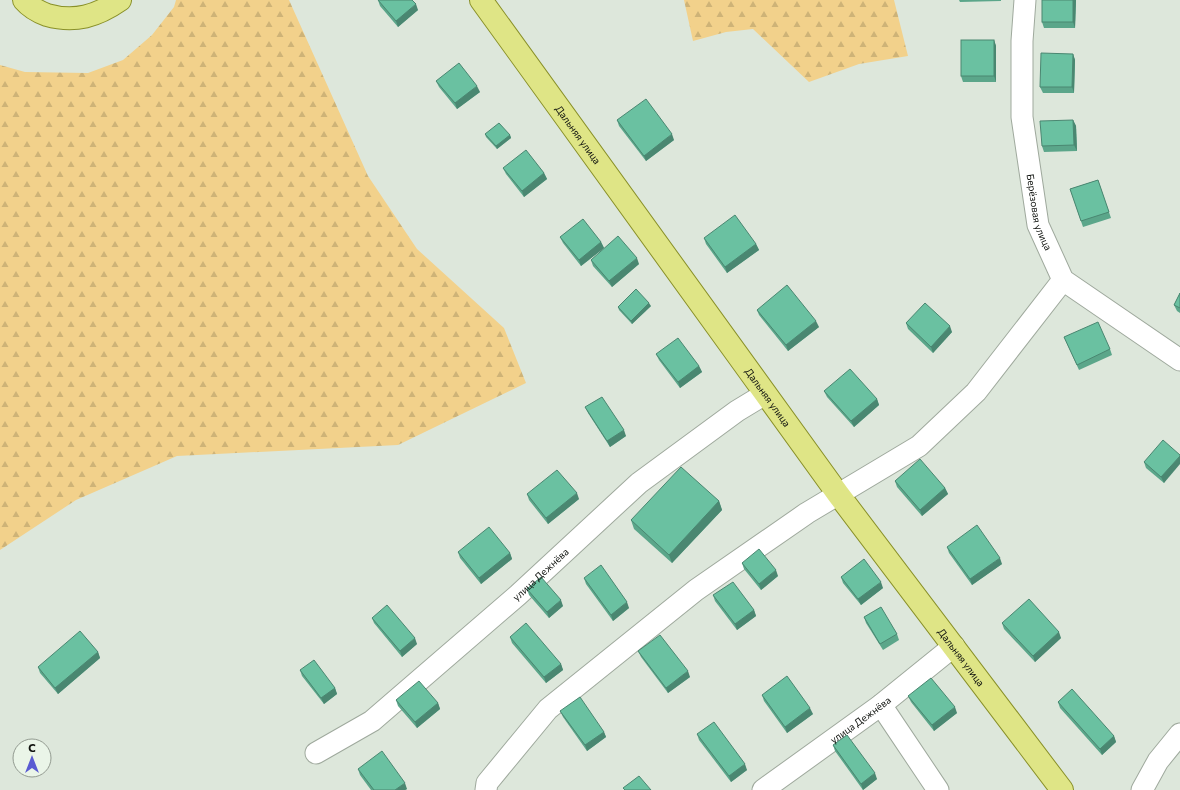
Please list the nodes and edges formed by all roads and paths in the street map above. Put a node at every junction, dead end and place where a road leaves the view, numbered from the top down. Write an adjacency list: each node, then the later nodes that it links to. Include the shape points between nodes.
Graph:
1 (24, 0): 2 (main road, via 41,13 67,20 93,15)
2 (120, 0)
3 (481, 0): 7 (main road, Дальняя улица)
4 (1025, 0): 5 (street, Берёзовая улица, via 1022,117 1038,225)
5 (1063, 280): 6 (street); 8 (street, via 976,392 919,446)
6 (1180, 360)
7 (765, 394): 8 (main road, Дальняя улица); 12 (street, улица Дежнёва, via 737,411 639,483 518,595 372,721)
8 (838, 494): 9 (main road, Дальняя улица); 13 (street, via 696,590 548,708 487,783)
9 (954, 646): 10 (street, улица Дежнёва); 16 (main road, Дальняя улица)
10 (881, 705): 14 (street, улица Дежнёва); 15 (street)
11 (1180, 734): 17 (street, via 1158,761)
12 (316, 752)
13 (486, 790)
14 (763, 790)
15 (938, 790)
16 (1062, 790)
17 (1142, 790)

